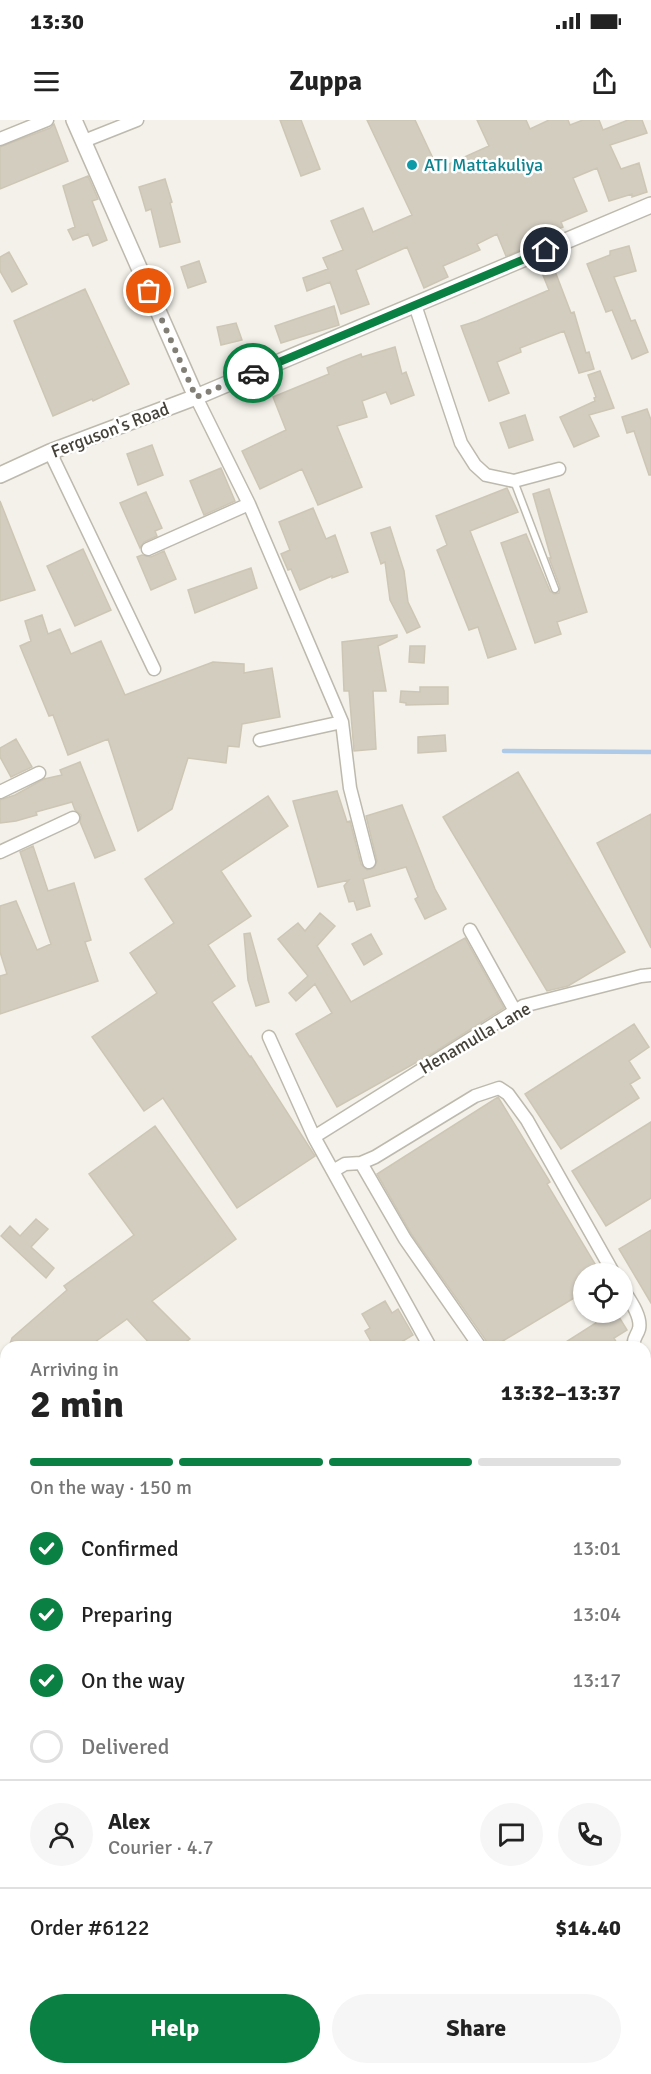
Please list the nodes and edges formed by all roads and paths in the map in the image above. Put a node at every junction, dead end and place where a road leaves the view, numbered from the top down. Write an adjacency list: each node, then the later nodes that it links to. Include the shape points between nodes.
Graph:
1 (47, 120): 4 (street)
2 (74, 120): 5 (street)
3 (137, 120): 5 (street)
4 (0, 139)
5 (84, 141): 8 (street)
6 (651, 205): 7 (street, Ferguson's Road)
7 (415, 306): 8 (street, Ferguson's Road); 12 (street, via 461,443 486,475)
8 (196, 397): 9 (street, Ferguson's Road); 13 (street)
9 (50, 452): 11 (street, Ferguson's Road); 16 (street)
10 (559, 469): 12 (street)
11 (0, 475)
12 (514, 481): 15 (lane)
13 (249, 504): 14 (street); 17 (street)
14 (148, 549)
15 (555, 589)
16 (153, 669)
17 (342, 722): 18 (street); 23 (street, via 350,788)
18 (261, 740)
19 (39, 774): 20 (street)
20 (0, 792)
21 (73, 818): 22 (street)
22 (0, 852)
23 (369, 862)
24 (470, 930): 26 (street)
25 (651, 975): 26 (street, Henamulla Lane)
26 (515, 1011): 28 (street, Henamulla Lane)
27 (269, 1037): 28 (street)
28 (314, 1137): 30 (street)
29 (361, 1163): 30 (street, via 345,1164); 31 (street, via 475,1096 499,1088 527,1120); 34 (street, via 405,1239)
30 (333, 1171): 33 (street)
31 (608, 1263)
32 (633, 1308): 35 (street, via 640,1325)
33 (427, 1341)
34 (476, 1341)
35 (633, 1341)

